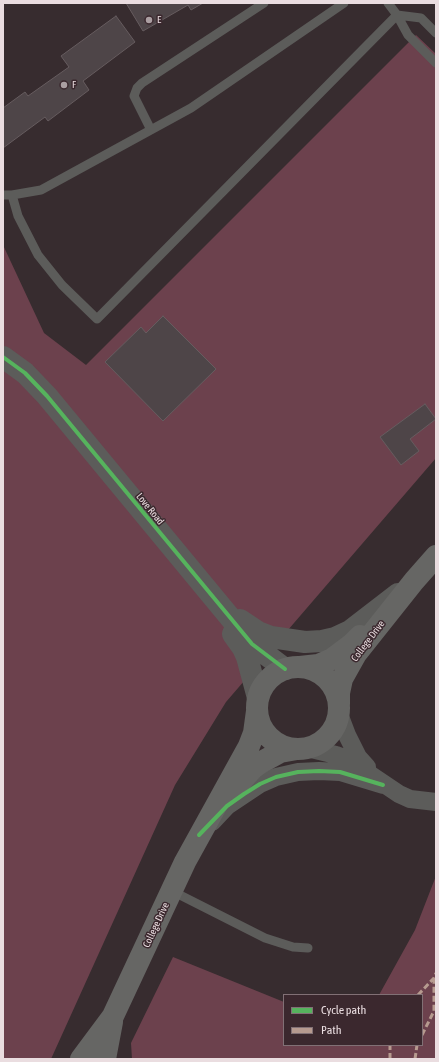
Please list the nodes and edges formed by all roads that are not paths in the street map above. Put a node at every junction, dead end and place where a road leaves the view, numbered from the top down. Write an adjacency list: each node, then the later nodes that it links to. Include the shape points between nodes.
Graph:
1 (264, 3): 7 (lane, via 137,88 134,96)
2 (344, 3): 7 (lane, via 191,108)
3 (388, 3): 4 (lane)
4 (397, 14): 5 (lane, via 421,18); 6 (lane, via 408,35); 8 (lane, via 97,319 62,285 38,255)
5 (436, 33)
6 (436, 63)
7 (151, 130): 8 (lane, via 41,190)
8 (8, 195)
9 (3, 357): 11 (street, Love Road, via 25,373 47,396)
10 (436, 556): 12 (main road, College Drive)
11 (189, 568): 12 (street, via 247,626 271,637 305,642 335,638 350,631); 13 (street, Love Road, via 252,644); 14 (street, Love Road, via 242,648 253,676)
12 (414, 580): 13 (main road, College Drive, via 342,652 318,664); 15 (main road, College Drive, via 356,654 346,671 340,685)
13 (290, 668): 14 (main road, via 275,674 268,681 260,692); 15 (main road, via 313,670 329,681 337,694)
14 (258, 705): 16 (main road, via 260,725 271,739 281,746); 19 (main road, College Drive, via 249,746)
15 (339, 711): 16 (main road, via 334,728 328,736 316,745); 17 (street, via 358,757)
16 (302, 749): 17 (street, via 348,759); 19 (main road, College Drive, via 280,752 253,768)
17 (383, 785): 18 (street, via 410,799); 19 (street, via 340,772 298,772 276,777 260,784 227,806)
18 (436, 802)
19 (199, 835): 20 (main road, College Drive)
20 (172, 891): 21 (lane, via 266,938 293,947); 22 (main road, College Drive)
21 (308, 948)
22 (113, 1016): 23 (main road, College Drive); 24 (main road, College Drive)
23 (81, 1059)
24 (105, 1059)

